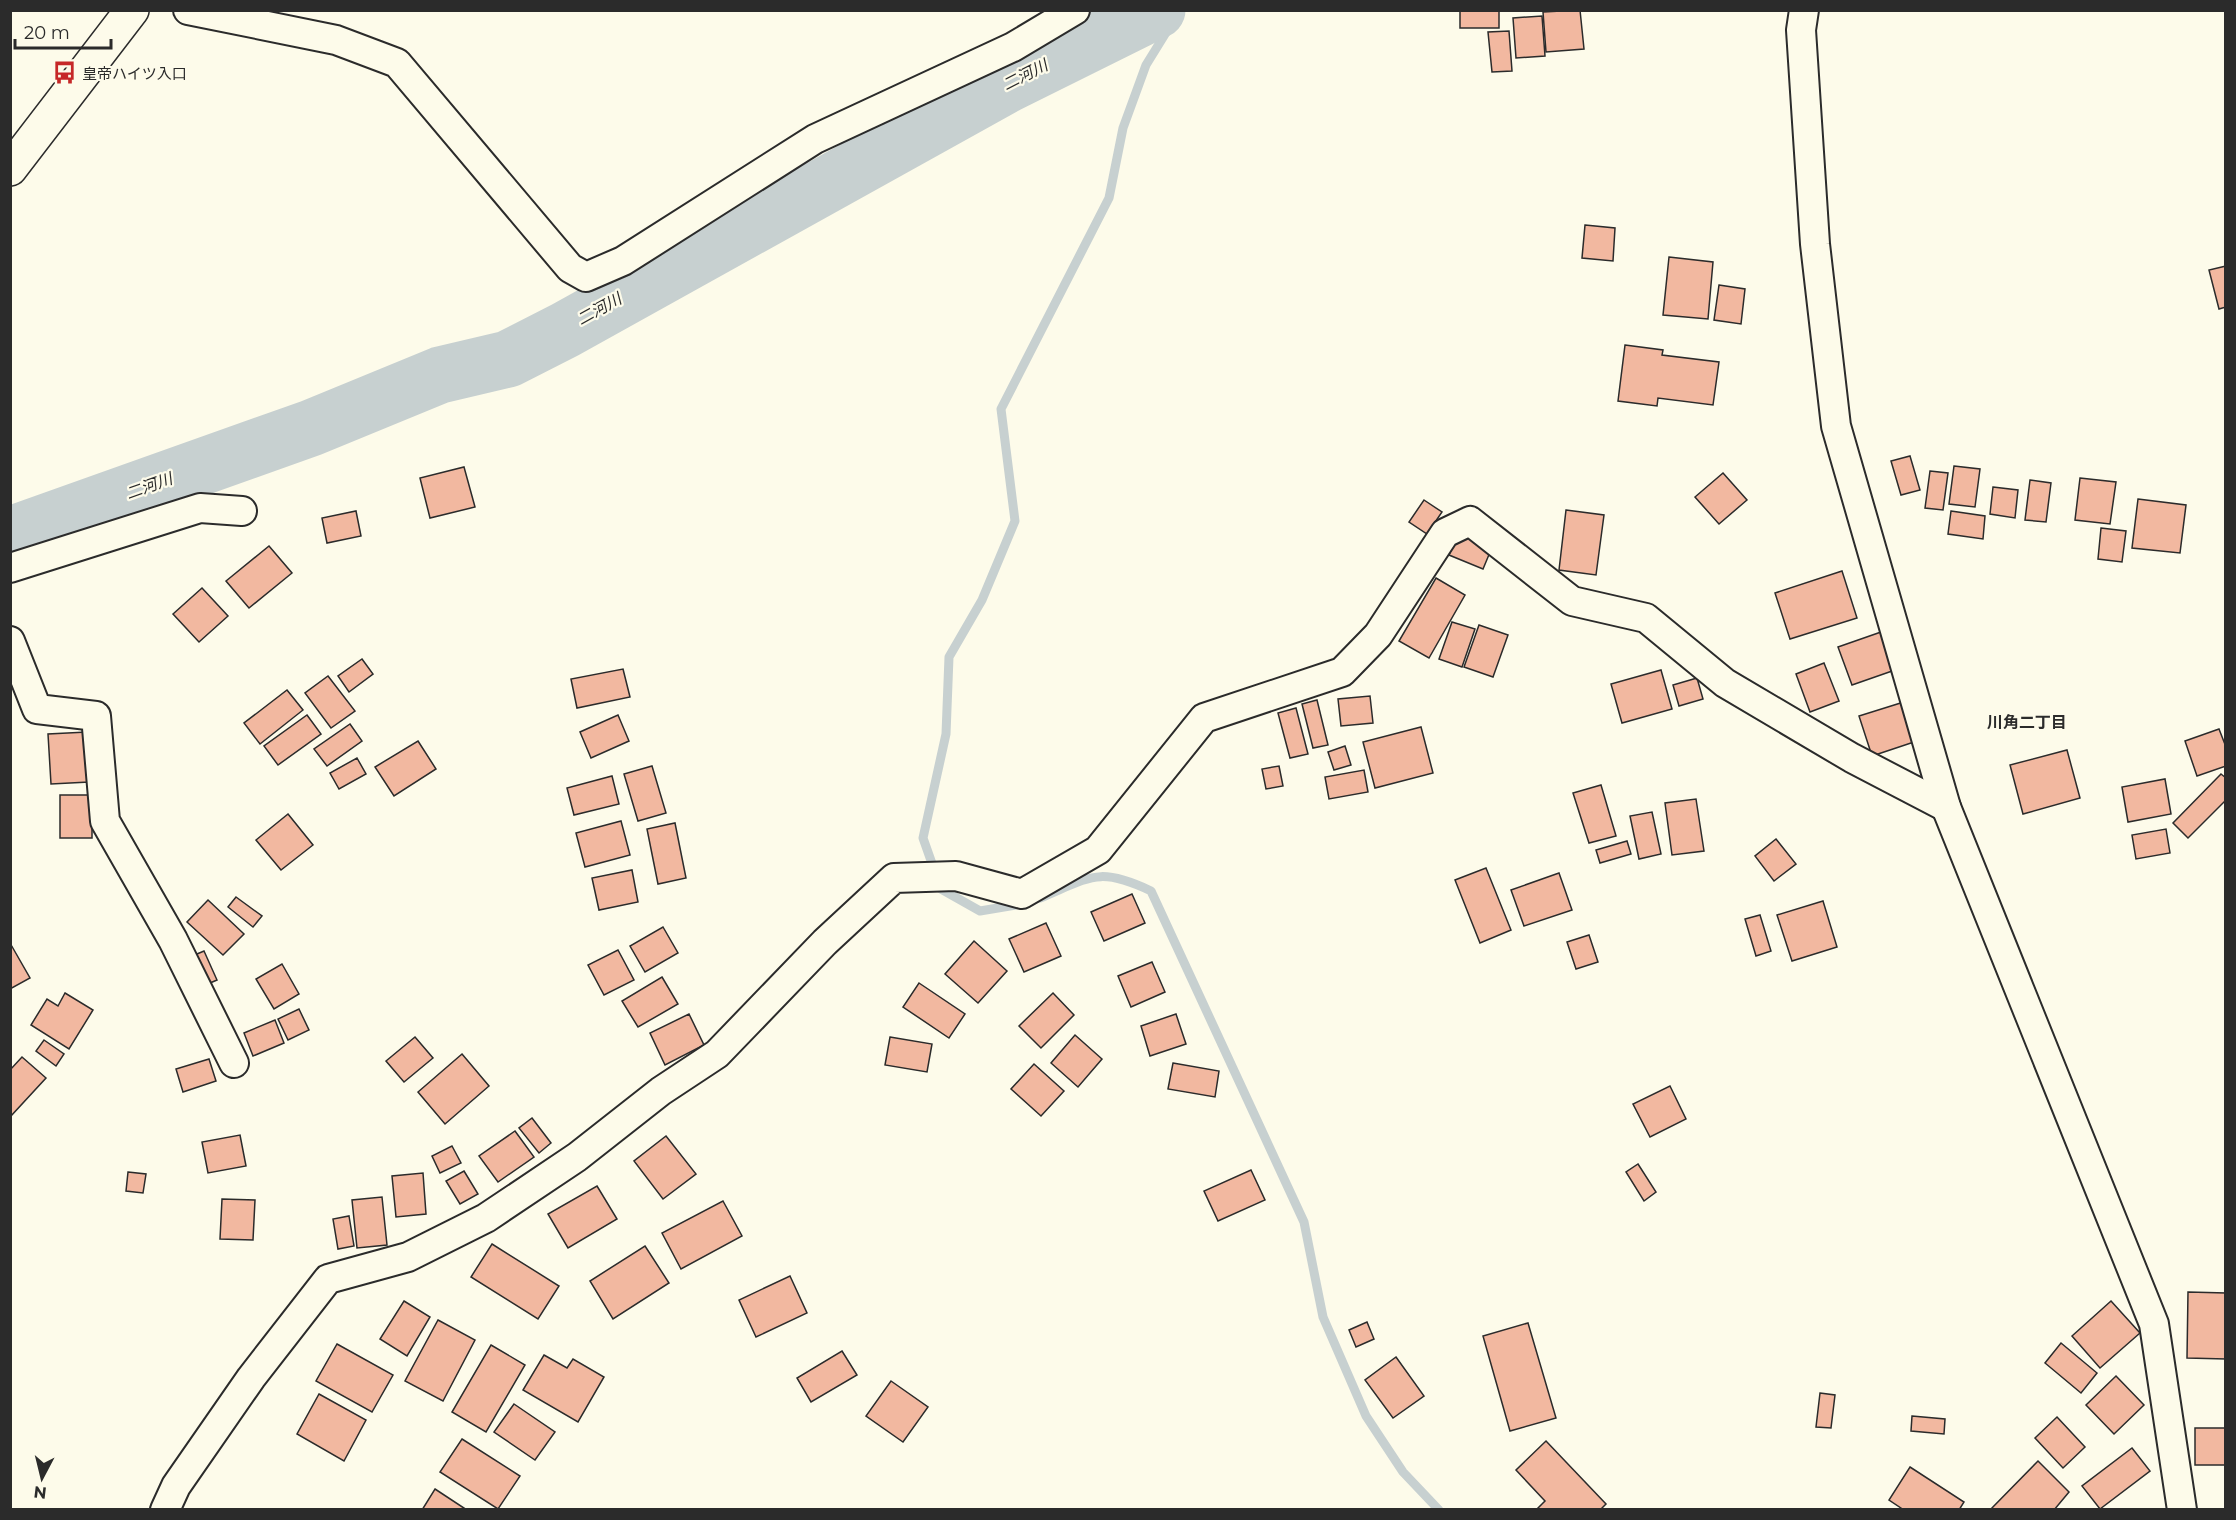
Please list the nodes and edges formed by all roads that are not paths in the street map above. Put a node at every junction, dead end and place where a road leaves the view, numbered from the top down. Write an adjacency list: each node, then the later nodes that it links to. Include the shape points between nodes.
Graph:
1 (132, 10): 5 (street)
2 (188, 10): 3 (street, via 336,40 397,63 570,268 586,277 623,261 815,140 1013,47)
3 (1075, 10)
4 (1804, 10): 9 (street, via 1801,30 1815,233 1836,426)
5 (10, 169)
6 (242, 511): 7 (street, via 200,508)
7 (10, 568)
8 (10, 641): 10 (street, via 37,709 96,716 105,821 173,940)
9 (1946, 807): 11 (street, via 1852,758 1725,682 1646,618 1572,601 1470,521 1445,533 1378,635 1342,672 1204,718 1098,850 1022,894 956,876 894,878 825,942 717,1054 661,1091 577,1156 486,1218 408,1257 328,1279 250,1378 176,1486); 12 (street, via 2154,1324)
10 (234, 1063)
11 (165, 1509)
12 (2182, 1509)

